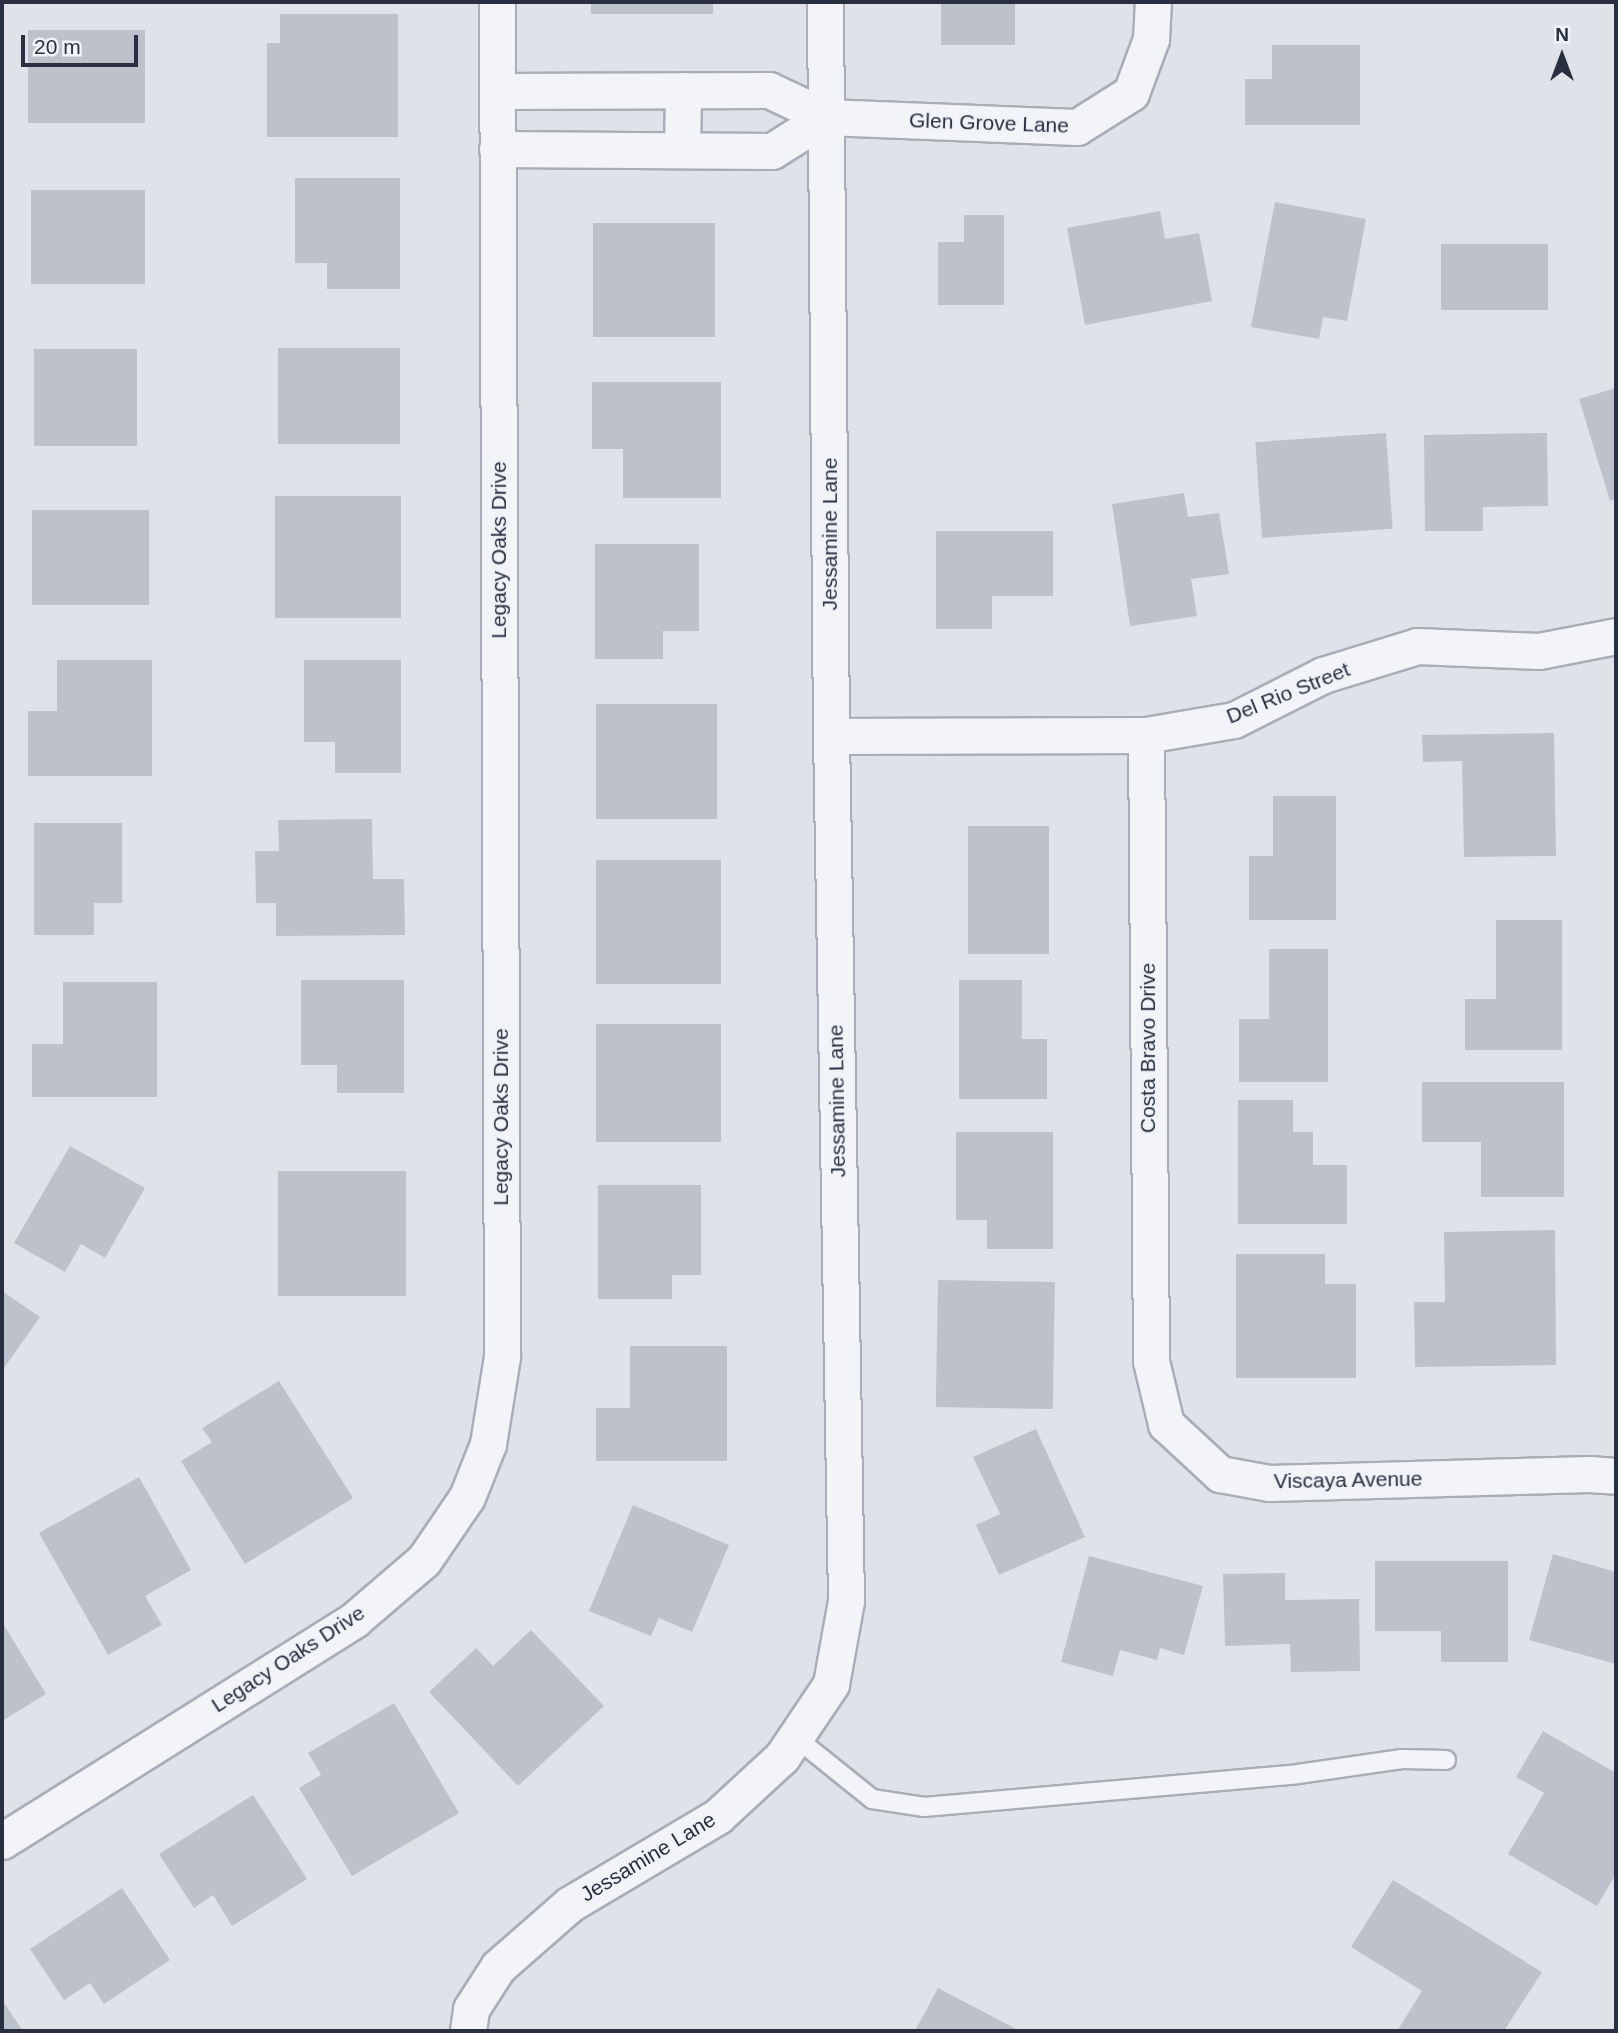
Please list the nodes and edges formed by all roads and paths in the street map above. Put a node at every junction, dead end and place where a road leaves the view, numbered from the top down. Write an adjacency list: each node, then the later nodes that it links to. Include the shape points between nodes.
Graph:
1 (497, 2): 5 (street, Legacy Oaks Drive)
2 (825, 2): 6 (street, Jessamine Lane)
3 (1153, 2): 6 (street, Glen Grove Lane, via 1151,39 1131,93 1077,127)
4 (683, 90): 5 (street); 6 (street, via 769,90); 8 (street)
5 (497, 91): 7 (street, Legacy Oaks Drive)
6 (826, 117): 8 (street, via 772,150); 11 (street, Jessamine Lane)
7 (497, 149): 8 (street); 16 (street, Legacy Oaks Drive, via 502,1357 488,1444 467,1497 424,1560 354,1620)
8 (682, 150)
9 (1616, 636): 10 (street, Del Rio Street, via 1539,651 1417,646 1323,676 1234,720)
10 (1146, 734): 11 (street, Del Rio Street); 12 (street, Costa Bravo Drive)
11 (831, 736): 14 (street, Jessamine Lane, via 846,1601 831,1684)
12 (1151, 1361): 13 (street, Viscaya Avenue, via 1166,1424 1220,1474 1269,1483)
13 (1616, 1476)
14 (795, 1737): 15 (lane, via 872,1799 924,1807 1298,1774 1402,1759); 17 (street, Jessamine Lane, via 782,1757 718,1816 570,1904 498,1967 471,2009)
15 (1446, 1760)
16 (2, 1841)
17 (467, 2031)

